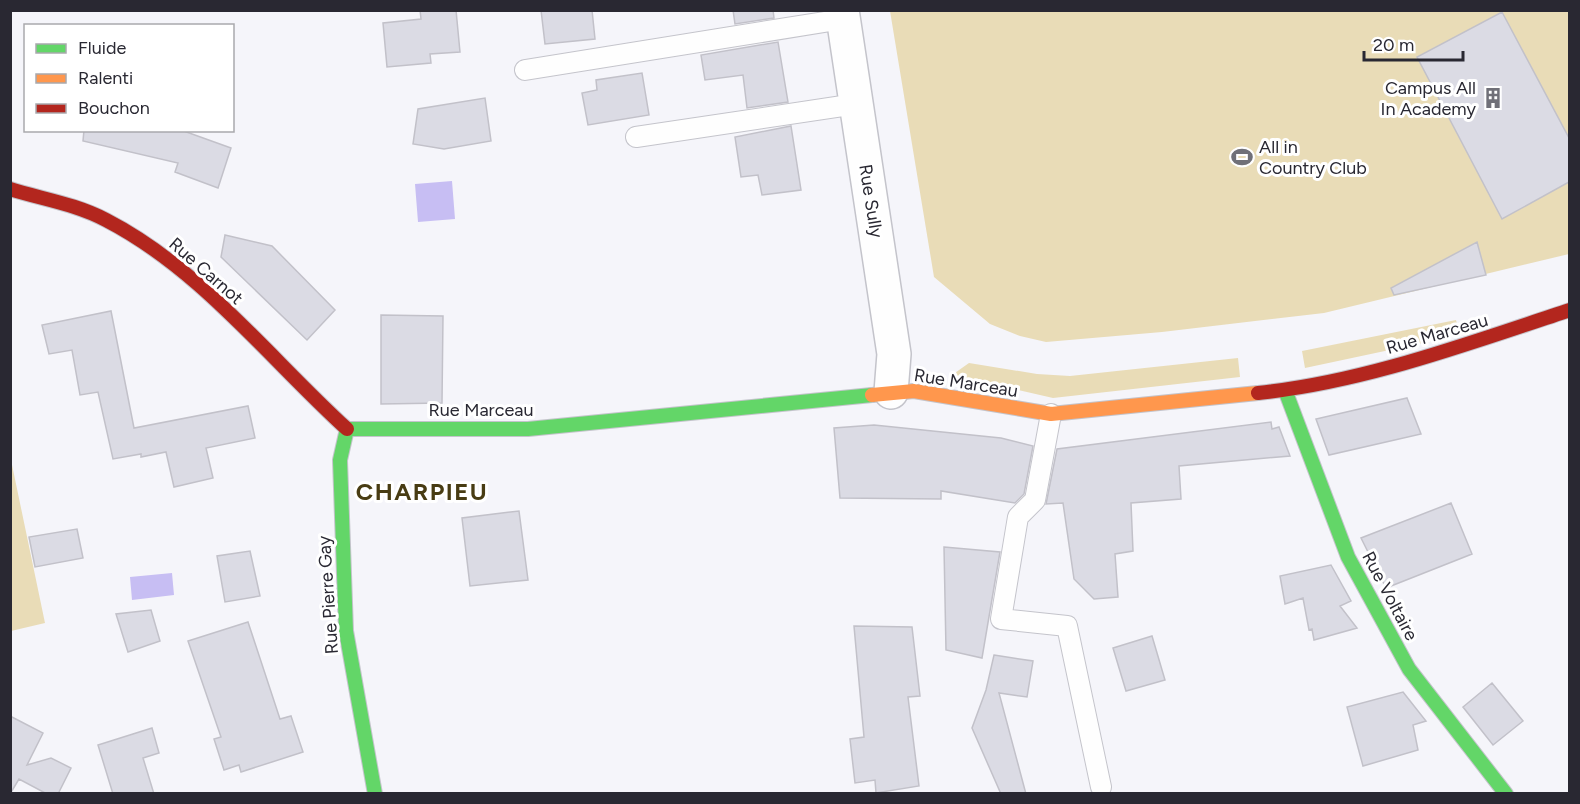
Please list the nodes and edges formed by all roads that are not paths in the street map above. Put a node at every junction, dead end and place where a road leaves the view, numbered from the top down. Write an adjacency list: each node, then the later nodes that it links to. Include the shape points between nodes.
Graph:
1 (843, 15): 2 (lane); 3 (street, Rue Sully)
2 (525, 70)
3 (856, 104): 4 (lane); 8 (street, Rue Sully, via 894,354)
4 (636, 137)
5 (10, 189): 10 (street, Rue Carnot, via 105,219 165,255)
6 (1569, 310): 7 (street, Rue Marceau, via 1416,360)
7 (1285, 390): 9 (street, Rue Marceau); 13 (street, Rue Voltaire, via 1348,557 1403,659)
8 (891, 392): 9 (street, Rue Marceau, via 936,394); 10 (street, Rue Marceau, via 528,429)
9 (1051, 414): 11 (lane, via 1035,500 1018,517 1001,620 1067,626)
10 (347, 429): 12 (street, Rue Pierre Gay, via 340,460 346,631)
11 (1101, 787)
12 (373, 793)
13 (1506, 794)

